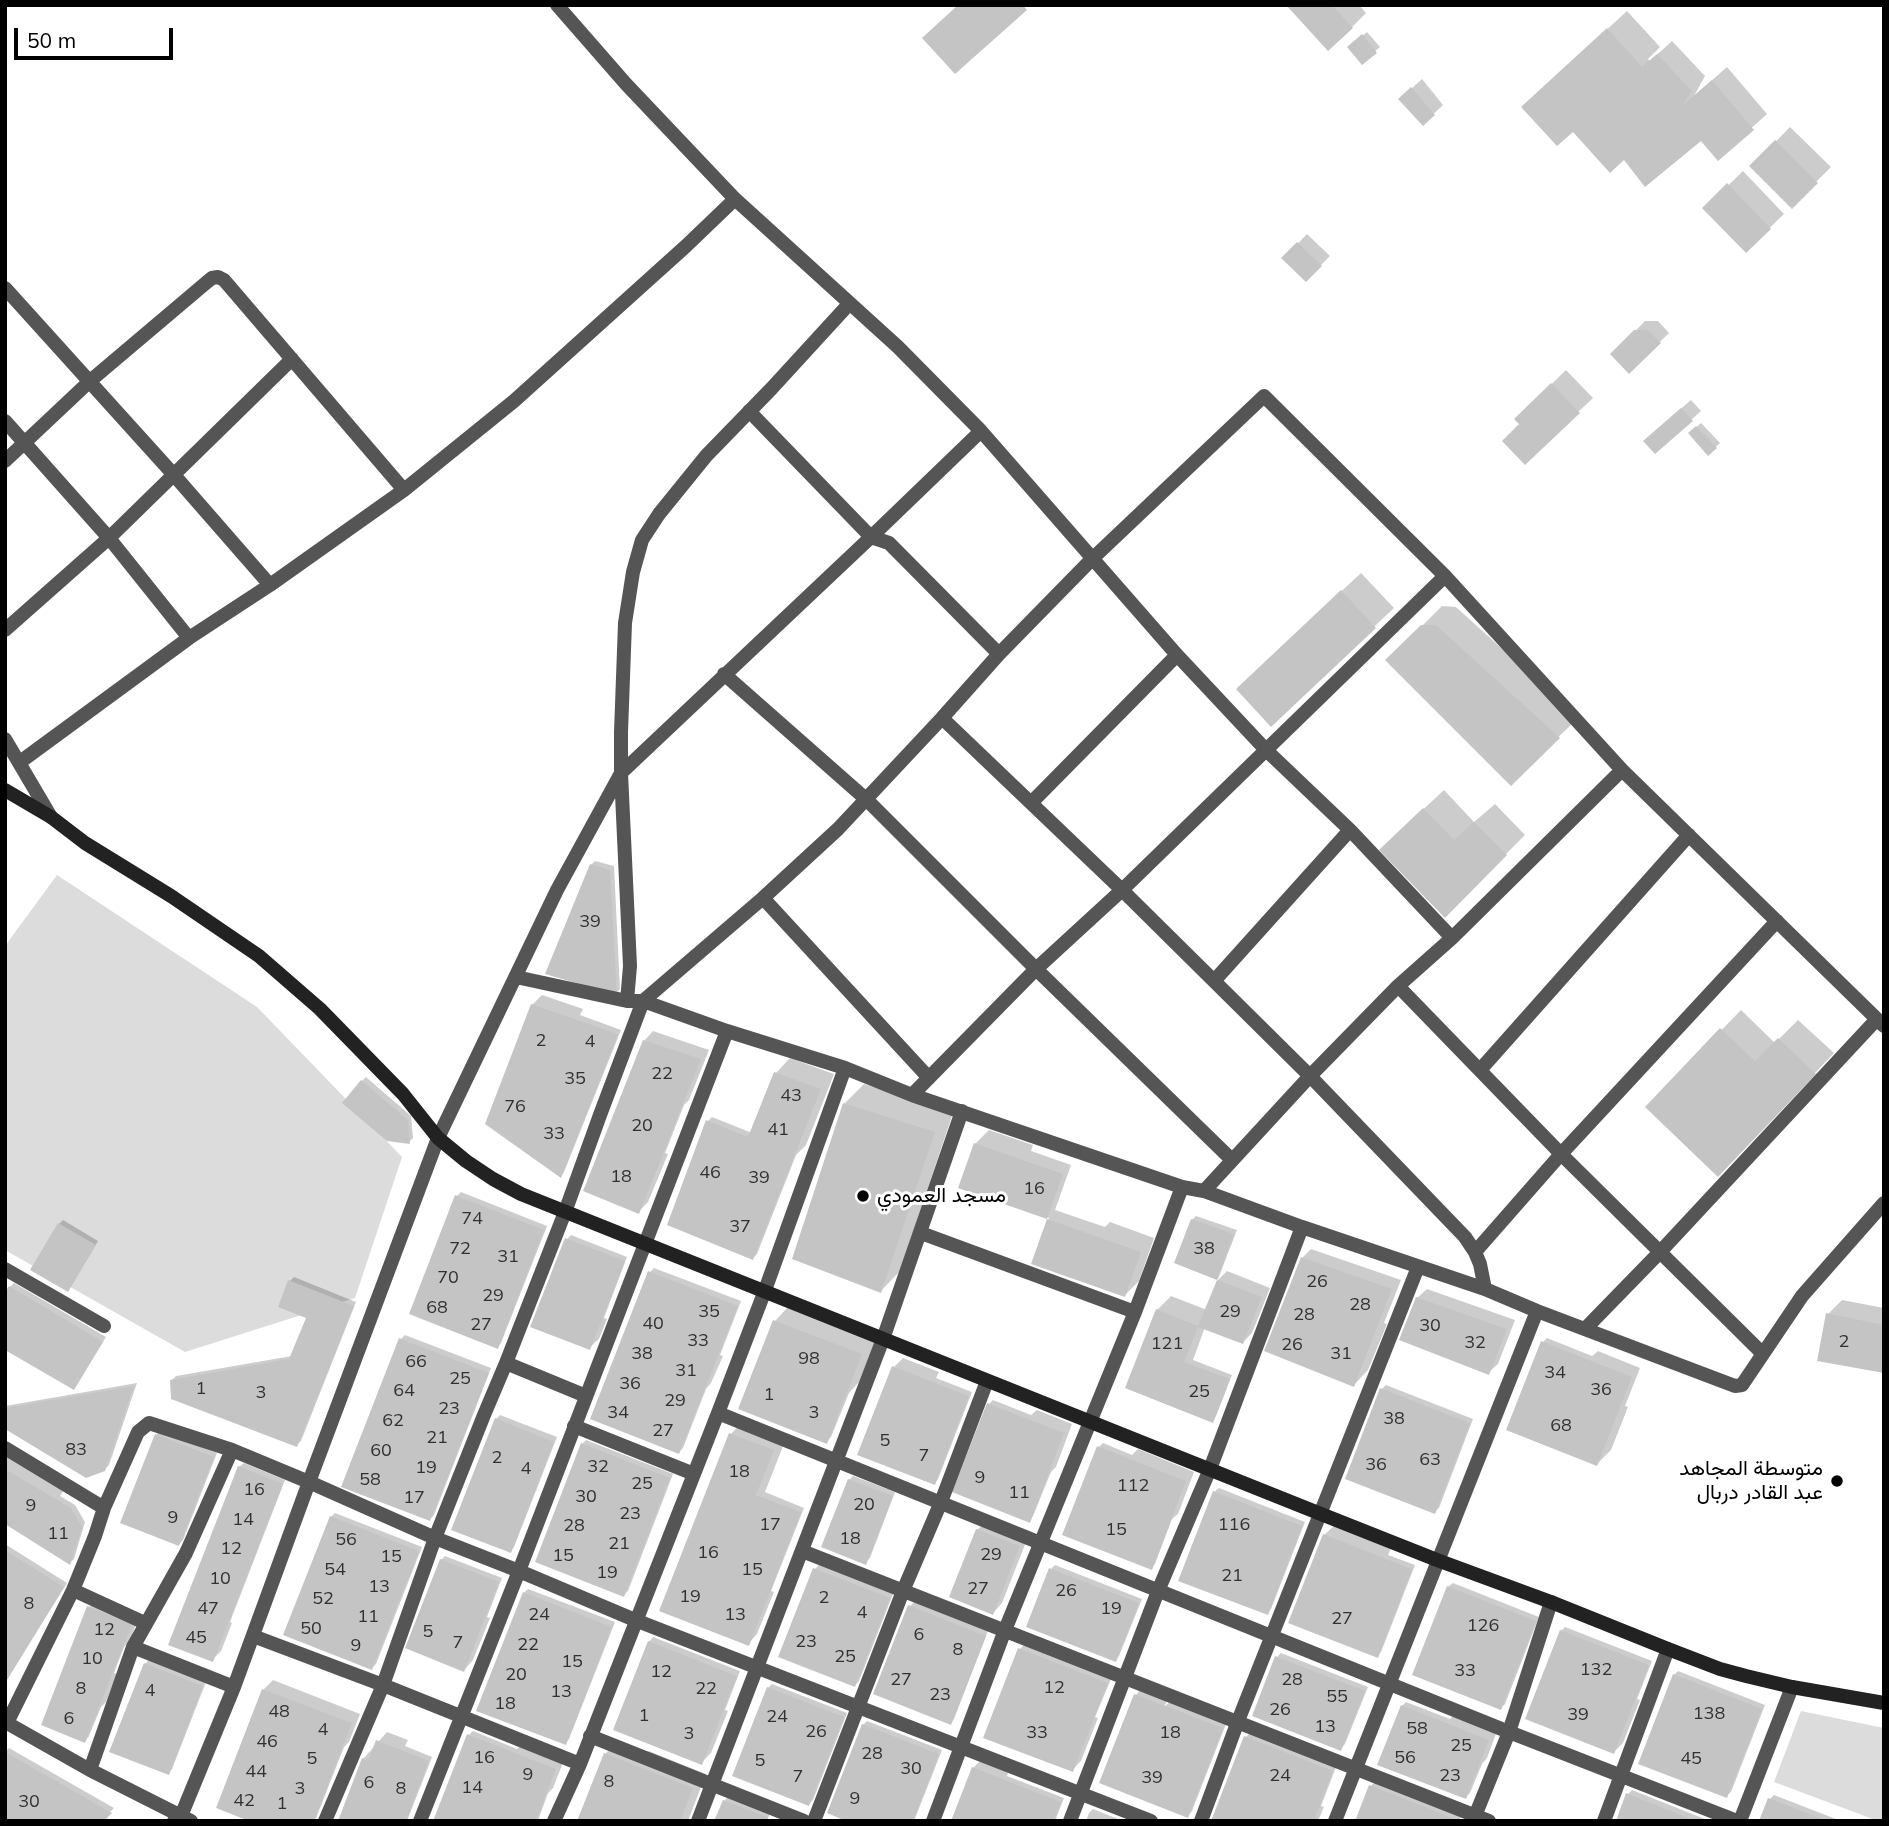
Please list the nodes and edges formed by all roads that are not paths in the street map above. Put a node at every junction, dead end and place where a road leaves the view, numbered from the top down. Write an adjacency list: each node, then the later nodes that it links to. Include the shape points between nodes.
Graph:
1 (557, 5): 2 (street)
2 (735, 199): 4 (street); 13 (street, via 524,392)
3 (5, 288): 6 (street)
4 (849, 304): 7 (street); 9 (street)
5 (292, 359): 6 (street, via 218,277); 12 (street); 13 (street)
6 (90, 381): 10 (street); 12 (street)
7 (749, 411): 14 (street); 29 (street, via 706,456 642,540 625,623)
8 (5, 421): 10 (street)
9 (981, 431): 14 (street); 16 (street)
10 (24, 442): 11 (street); 15 (street)
11 (5, 461)
12 (174, 475): 15 (street); 18 (street)
13 (404, 490): 18 (street)
14 (871, 537): 21 (street, via 889,542); 23 (street)
15 (109, 538): 19 (street); 20 (street)
16 (1091, 559): 17 (street, via 1264,396); 21 (street); 22 (street)
17 (1446, 576): 26 (street); 28 (street)
18 (270, 584): 20 (street)
19 (5, 630)
20 (189, 638): 27 (street)
21 (999, 654): 24 (street)
22 (1177, 655): 26 (street); 32 (street)
23 (724, 674): 29 (street); 31 (street)
24 (942, 718): 31 (street); 32 (street)
25 (5, 739): 27 (street)
26 (1266, 750): 34 (street); 36 (street)
27 (20, 762): 33 (street)
28 (1622, 770): 35 (street); 39 (street)
29 (621, 773): 41 (street); 44 (street, via 630,966)
30 (5, 790): 33 (main road)
31 (867, 800): 37 (street); 40 (street)
32 (1031, 803): 36 (street)
33 (51, 817): 54 (main road, via 258,956 320,1009 403,1094)
34 (1350, 830): 39 (street); 42 (street)
35 (1689, 835): 38 (street); 49 (street)
36 (1122, 890): 40 (street); 42 (street)
37 (764, 898): 45 (street); 51 (street)
38 (1777, 921): 46 (street); 55 (street)
39 (1452, 938): 43 (street)
40 (1036, 969): 51 (street); 56 (street)
41 (516, 977): 44 (street); 54 (street)
42 (1214, 981): 50 (street)
43 (1398, 986): 49 (street); 50 (street)
44 (627, 1001): 45 (street)
45 (643, 1001): 47 (street); 60 (street)
46 (1880, 1022): 65 (street)
47 (727, 1031): 48 (street); 63 (street)
48 (845, 1068): 52 (street); 69 (street)
49 (1480, 1070): 55 (street)
50 (1310, 1076): 56 (street); 64 (street)
51 (929, 1078): 52 (street)
52 (912, 1095): 53 (street)
53 (962, 1111): 57 (street); 62 (street)
54 (438, 1138): 60 (main road, via 493,1180); 87 (street)
55 (1561, 1154): 64 (street); 65 (street)
56 (1231, 1160): 58 (street)
57 (1182, 1187): 58 (street); 71 (street)
58 (1204, 1191): 61 (street)
59 (1884, 1203): 75 (street, via 1802,1296)
60 (565, 1212): 63 (main road); 76 (street)
61 (1302, 1227): 66 (street); 85 (street)
62 (921, 1233): 71 (street); 74 (street)
63 (645, 1244): 69 (main road); 78 (street)
64 (1475, 1252): 68 (street)
65 (1660, 1252): 73 (street); 75 (street)
66 (1418, 1267): 68 (street); 90 (street)
67 (5, 1269): 72 (street)
68 (1485, 1289): 70 (street)
69 (764, 1293): 74 (main road); 79 (street)
70 (1537, 1311): 73 (street); 94 (street)
71 (1135, 1312): 80 (street)
72 (104, 1326)
73 (1585, 1329): 75 (street, via 1735,1386 1742,1385)
74 (883, 1339): 77 (main road); 84 (street)
75 (1762, 1353)
76 (506, 1363): 78 (street); 91 (street)
77 (986, 1381): 80 (main road); 88 (street)
78 (586, 1396): 81 (street)
79 (718, 1413): 84 (street); 86 (street)
80 (1090, 1420): 85 (main road); 92 (street)
81 (575, 1426): 86 (street); 95 (street)
82 (5, 1448): 89 (street)
83 (232, 1450): 87 (street); 89 (street, via 146,1423); 101 (street, via 186,1553)
84 (837, 1460): 88 (street); 93 (street)
85 (1210, 1469): 90 (main road); 98 (street)
86 (694, 1474): 100 (street)
87 (309, 1482): 91 (street); 103 (street)
88 (941, 1502): 92 (street); 97 (street)
89 (104, 1508): 96 (street)
90 (1321, 1514): 94 (main road); 104 (street)
91 (435, 1538): 95 (street); 110 (street)
92 (1040, 1542): 98 (street); 102 (street)
93 (802, 1551): 97 (street); 107 (street)
94 (1437, 1560): 99 (main road); 109 (street)
95 (519, 1571): 100 (street); 115 (street)
96 (72, 1590): 101 (street); 117 (street)
97 (903, 1591): 102 (street); 114 (street)
98 (1158, 1591): 104 (street); 108 (street)
99 (1551, 1602): 106 (main road); 118 (street)
100 (635, 1620): 107 (street); 119 (street)
101 (145, 1623): 105 (street)
102 (1005, 1630): 108 (street); 120 (street)
103 (253, 1636): 110 (street); 111 (street)
104 (1272, 1637): 109 (street); 116 (street)
105 (133, 1647): 111 (street); 123 (street)
106 (1668, 1650): 112 (main road); 124 (street)
107 (757, 1669): 114 (street); 125 (street)
108 (1125, 1677): 116 (street); 126 (street)
109 (1391, 1684): 118 (street); 122 (street)
110 (383, 1685): 115 (street); 129 (street)
111 (234, 1687): 127 (street)
112 (1792, 1687): 113 (main road); 141 (street)
113 (1884, 1703)
114 (859, 1707): 120 (street); 134 (street)
115 (461, 1717): 121 (street); 130 (street)
116 (1238, 1721): 122 (street); 138 (street)
117 (6, 1724): 123 (street)
118 (1509, 1732): 124 (street); 128 (street)
119 (590, 1735): 121 (street); 125 (street)
120 (962, 1747): 126 (street); 135 (street)
121 (580, 1764): 131 (street)
122 (1355, 1769): 128 (street); 139 (street)
123 (90, 1770): 127 (street)
124 (1622, 1776): 140 (street); 141 (street)
125 (713, 1783): 132 (street); 133 (street)
126 (1081, 1793): 136 (street); 137 (street)
127 (182, 1819)
128 (1479, 1819)
129 (325, 1821)
130 (420, 1821)
131 (554, 1821)
132 (698, 1821)
133 (804, 1821)
134 (814, 1821)
135 (933, 1821)
136 (1070, 1821)
137 (1151, 1821)
138 (1201, 1821)
139 (1335, 1821)
140 (1604, 1821)
141 (1738, 1821)

